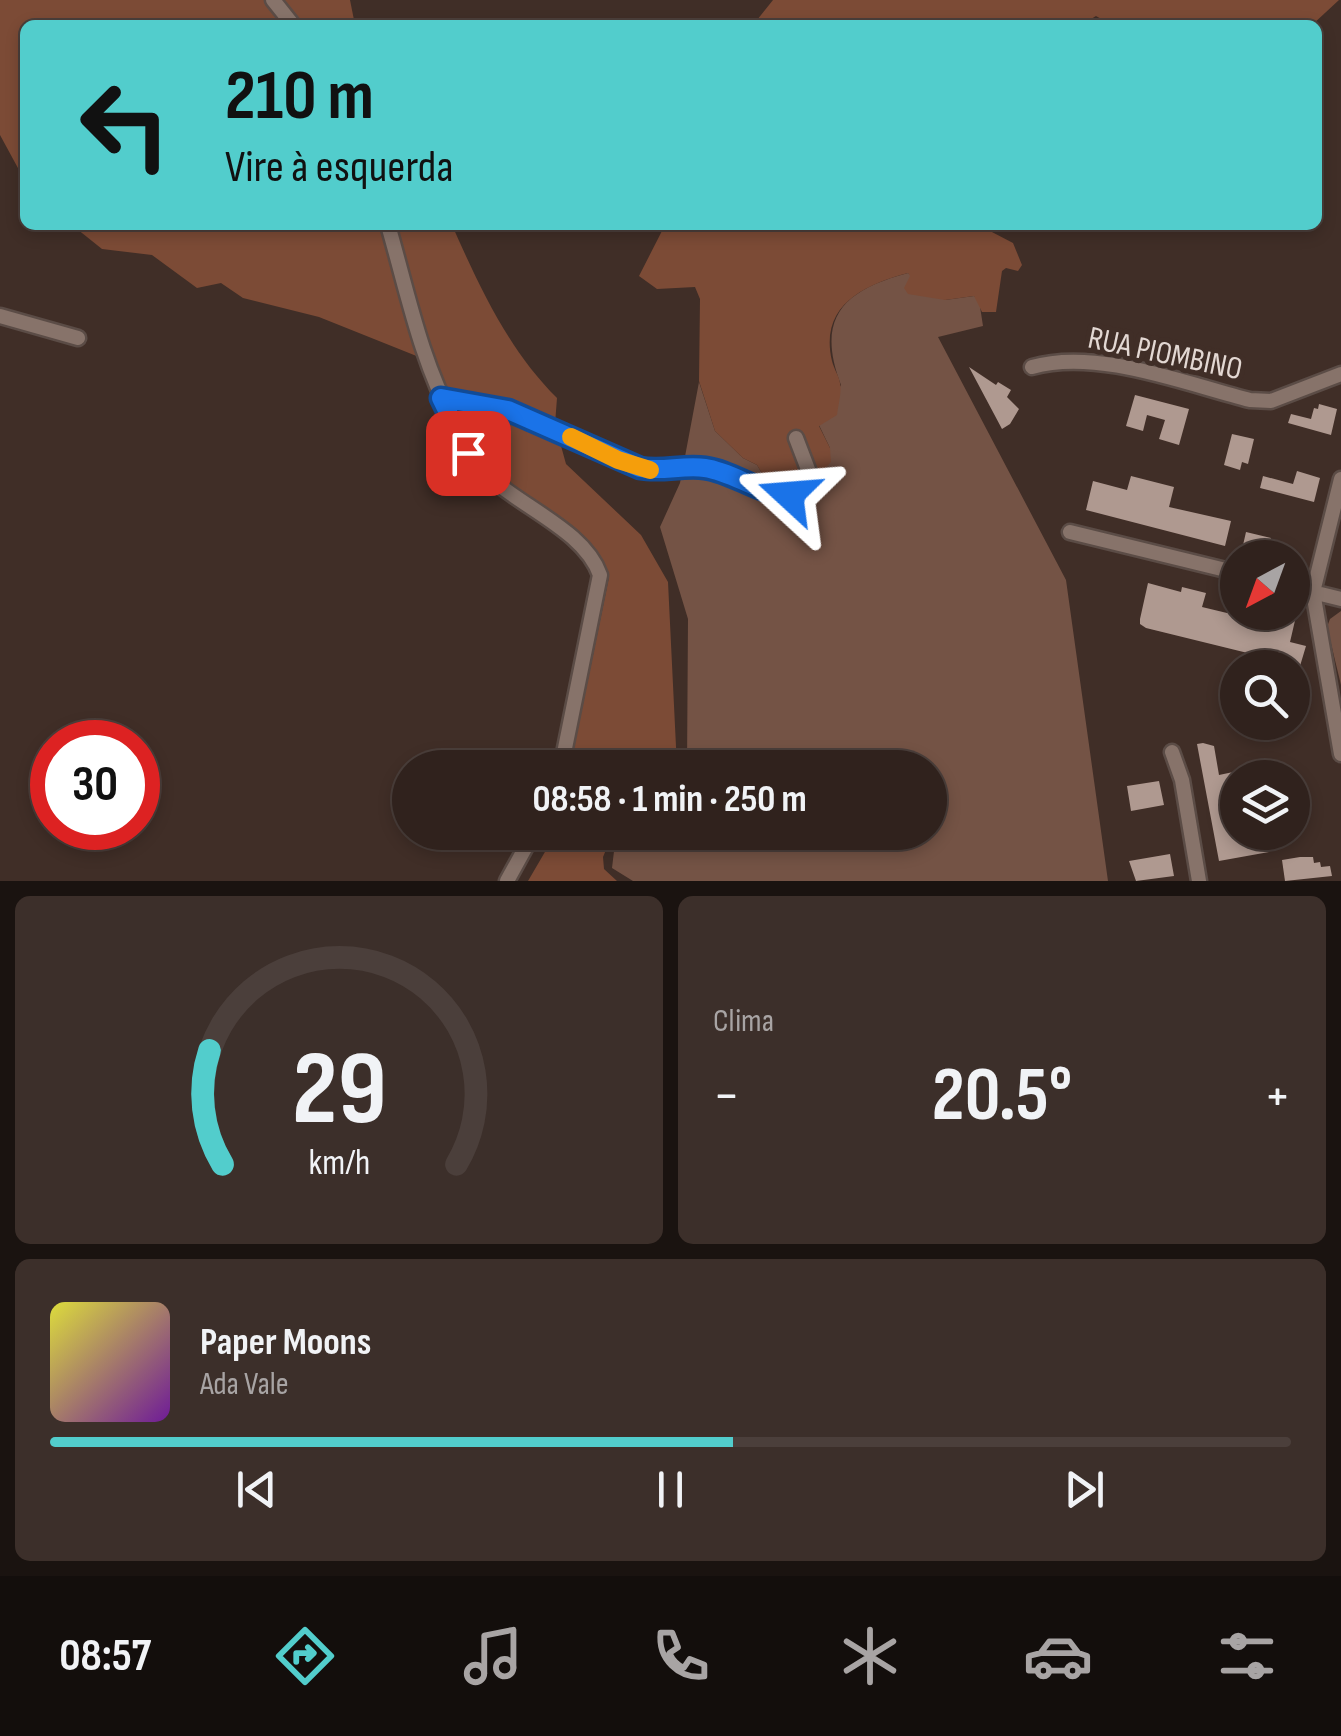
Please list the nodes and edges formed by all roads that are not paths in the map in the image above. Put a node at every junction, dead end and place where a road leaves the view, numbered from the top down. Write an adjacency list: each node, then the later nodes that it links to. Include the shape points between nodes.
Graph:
1 (273, 0): 2 (street)
2 (289, 20)
3 (389, 230): 8 (street)
4 (0, 316): 5 (street)
5 (78, 338)
6 (1032, 367): 7 (street, RUA PIOMBINO, via 1110,364 1271,401)
7 (1341, 374)
8 (441, 398): 9 (street, via 519,414 640,468 705,468 784,495 796,492 810,472); 17 (street, via 477,465 587,551 600,575)
9 (796, 438)
10 (1341, 478): 14 (street)
11 (1070, 532): 12 (street)
12 (1220, 569)
13 (1310, 591): 14 (street)
14 (1313, 592): 15 (street); 16 (street)
15 (1341, 599)
16 (1336, 706): 19 (street)
17 (565, 750)
18 (1172, 752): 22 (street)
19 (1341, 754)
20 (524, 850): 21 (street)
21 (507, 881)
22 (1199, 881)

